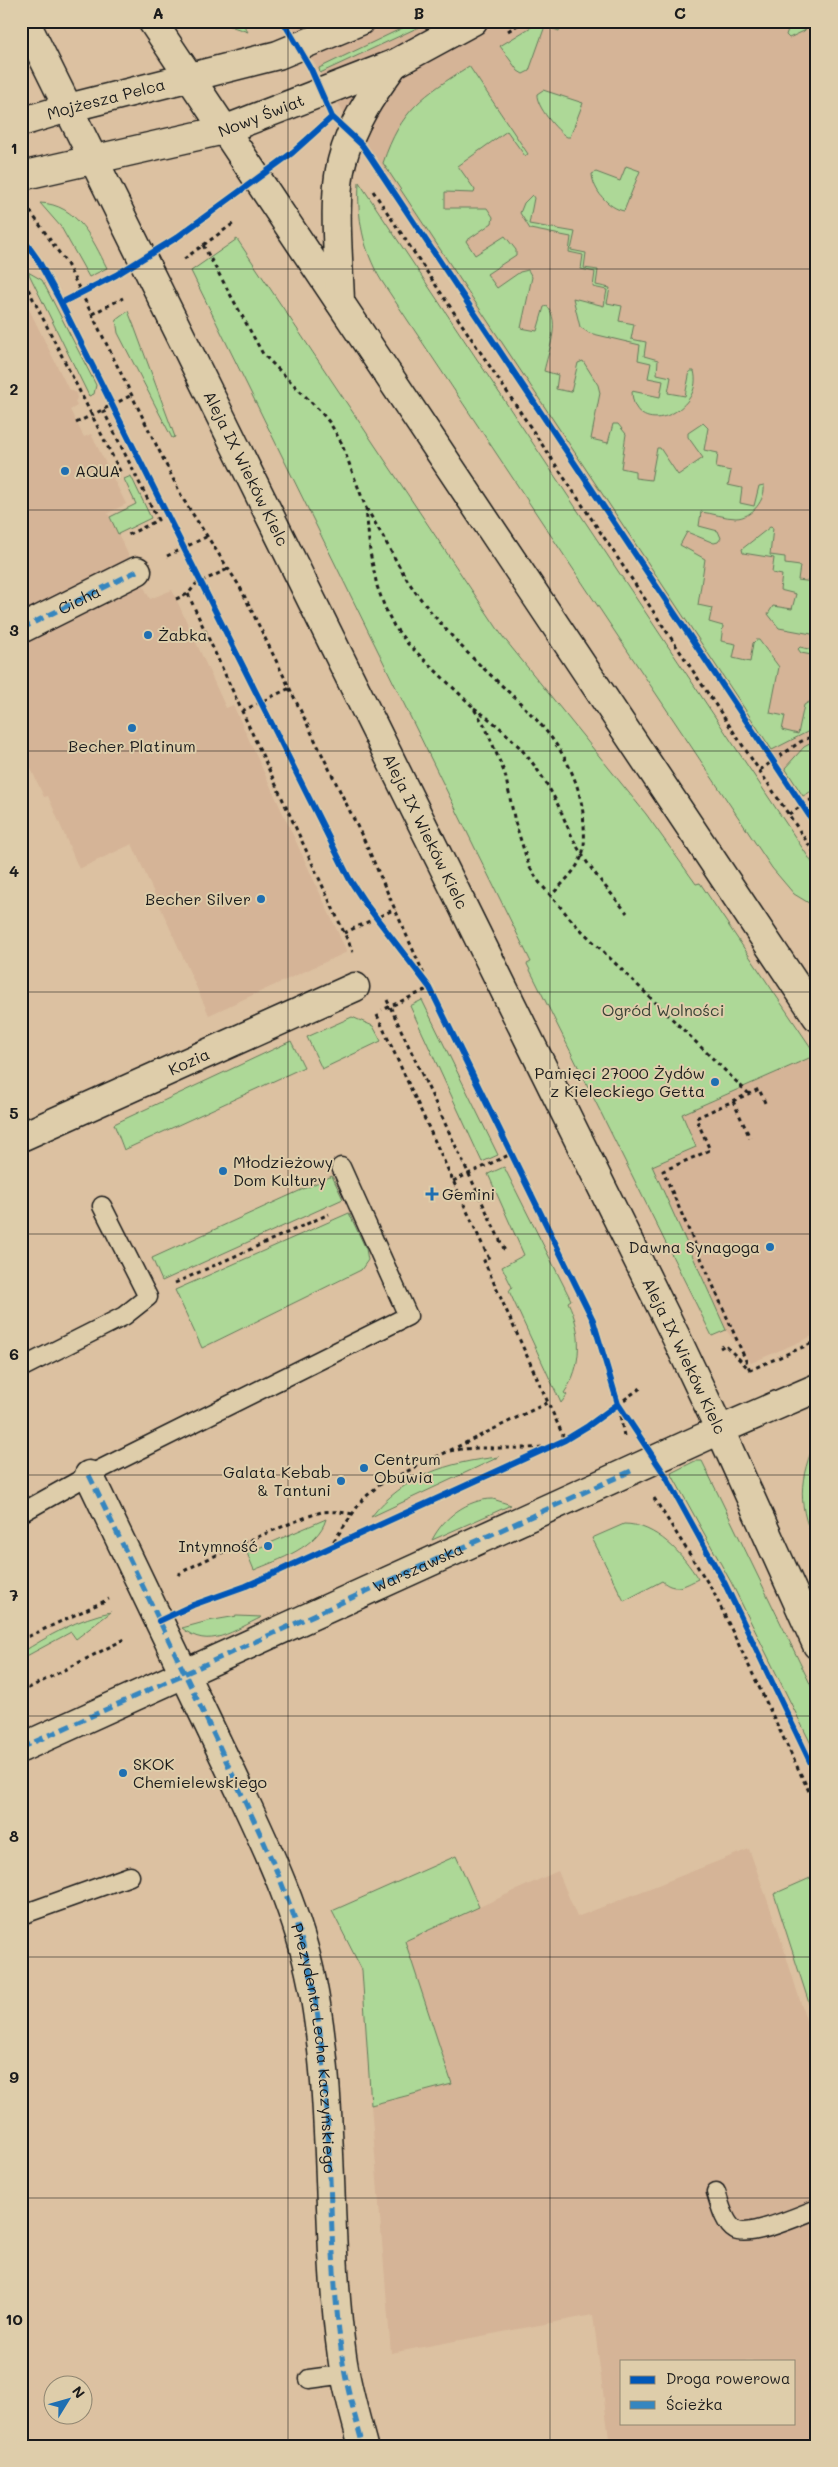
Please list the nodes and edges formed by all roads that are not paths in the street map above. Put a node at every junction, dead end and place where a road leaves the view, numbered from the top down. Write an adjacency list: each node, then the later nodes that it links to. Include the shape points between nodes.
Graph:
1 (25, 21): 7 (main road, Aleja IX Wieków Kielc)
2 (152, 21): 6 (main road)
3 (360, 21): 6 (main road, via 278,55)
4 (473, 21): 5 (main road, Nowy Świat)
5 (394, 64): 9 (main road, Nowy Świat); 12 (main road, via 366,103 341,163 338,198)
6 (190, 76): 7 (main road, Mojżesza Pelca); 9 (main road)
7 (68, 108): 8 (main road, Mojżesza Pelca); 10 (main road, Aleja IX Wieków Kielc)
8 (21, 122)
9 (224, 130): 10 (main road, Nowy Świat); 12 (main road)
10 (94, 159): 11 (main road); 22 (main road, Aleja IX Wieków Kielc)
11 (21, 176)
12 (340, 302): 16 (main road)
13 (137, 571): 14 (main road, Cicha)
14 (21, 628)
15 (355, 987): 17 (main road, Kozia)
16 (817, 1017)
17 (21, 1137)
18 (341, 1167): 23 (lane, via 408,1316)
19 (102, 1206): 20 (lane, via 148,1297 124,1316)
20 (22, 1367)
21 (817, 1388): 22 (main road, Warszawska)
22 (720, 1430): 25 (main road, Aleja IX Wieków Kielc); 27 (main road, Warszawska)
23 (88, 1475): 24 (lane); 27 (main road, Prezydenta Lecha Kaczyńskiego)
24 (21, 1513)
25 (806, 1606): 26 (main road, Aleja IX Wieków Kielc)
26 (817, 1646)
27 (186, 1674): 28 (main road, Warszawska); 33 (main road, Prezydenta Lecha Kaczyńskiego, via 281,1880 312,1980 321,2043 338,2306)
28 (21, 1748)
29 (130, 1876): 30 (lane)
30 (21, 1915)
31 (716, 2192): 32 (lane, via 725,2218 736,2230 750,2232)
32 (817, 2209)
33 (346, 2374): 34 (lane); 35 (main road, Prezydenta Lecha Kaczyńskiego)
34 (309, 2380)
35 (363, 2446)

